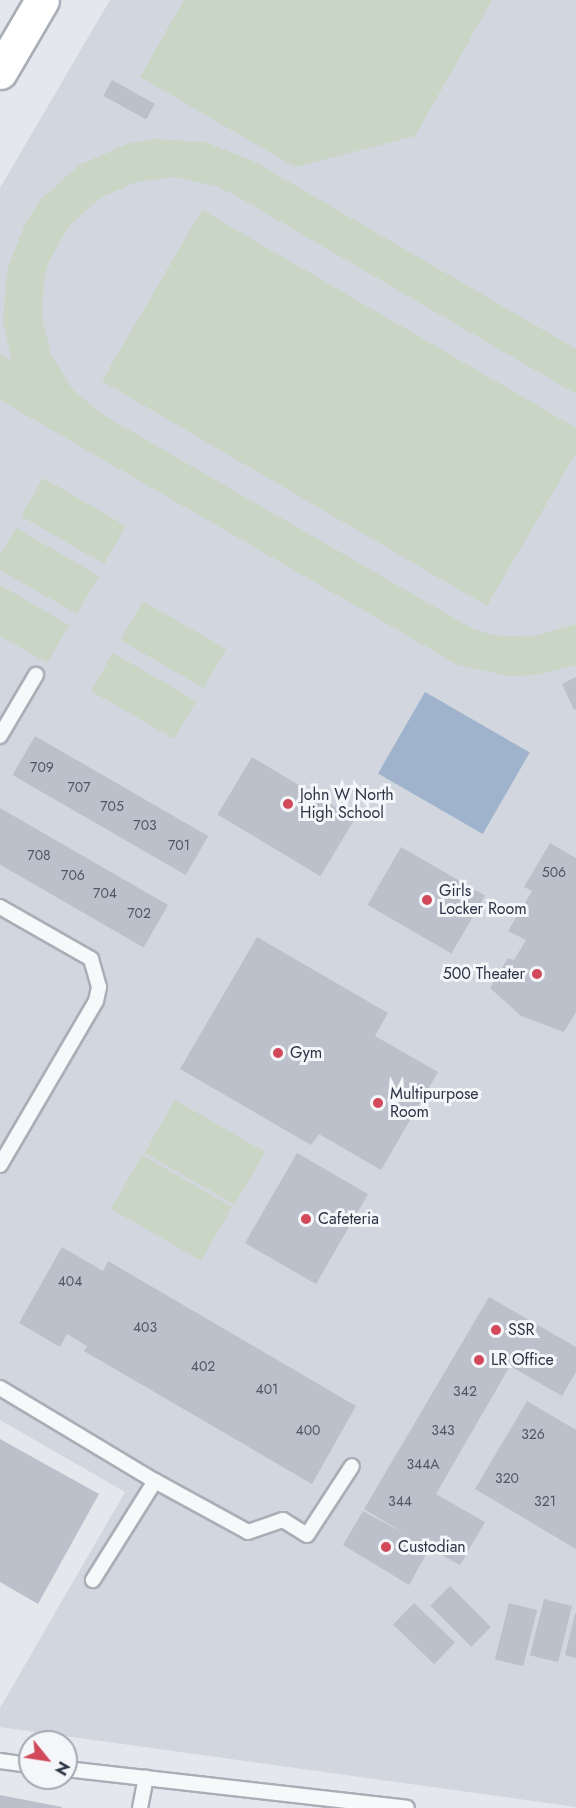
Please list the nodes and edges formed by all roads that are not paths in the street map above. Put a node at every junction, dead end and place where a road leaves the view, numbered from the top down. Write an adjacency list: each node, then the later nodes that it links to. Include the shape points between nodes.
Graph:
1 (42, 0): 2 (main road)
2 (0, 72)
3 (36, 675): 4 (lane)
4 (0, 736)
5 (0, 907): 6 (lane, via 91,959 99,987 96,1001)
6 (0, 1165)
7 (0, 1388): 9 (lane)
8 (352, 1466): 9 (lane, via 307,1535 283,1520 248,1532)
9 (155, 1481): 10 (lane)
10 (93, 1580)
11 (0, 1761): 12 (lane)
12 (18, 1763)
13 (78, 1770): 14 (lane)
14 (146, 1778): 15 (lane); 16 (lane)
15 (313, 1803): 17 (lane)
16 (140, 1808)
17 (407, 1808)

